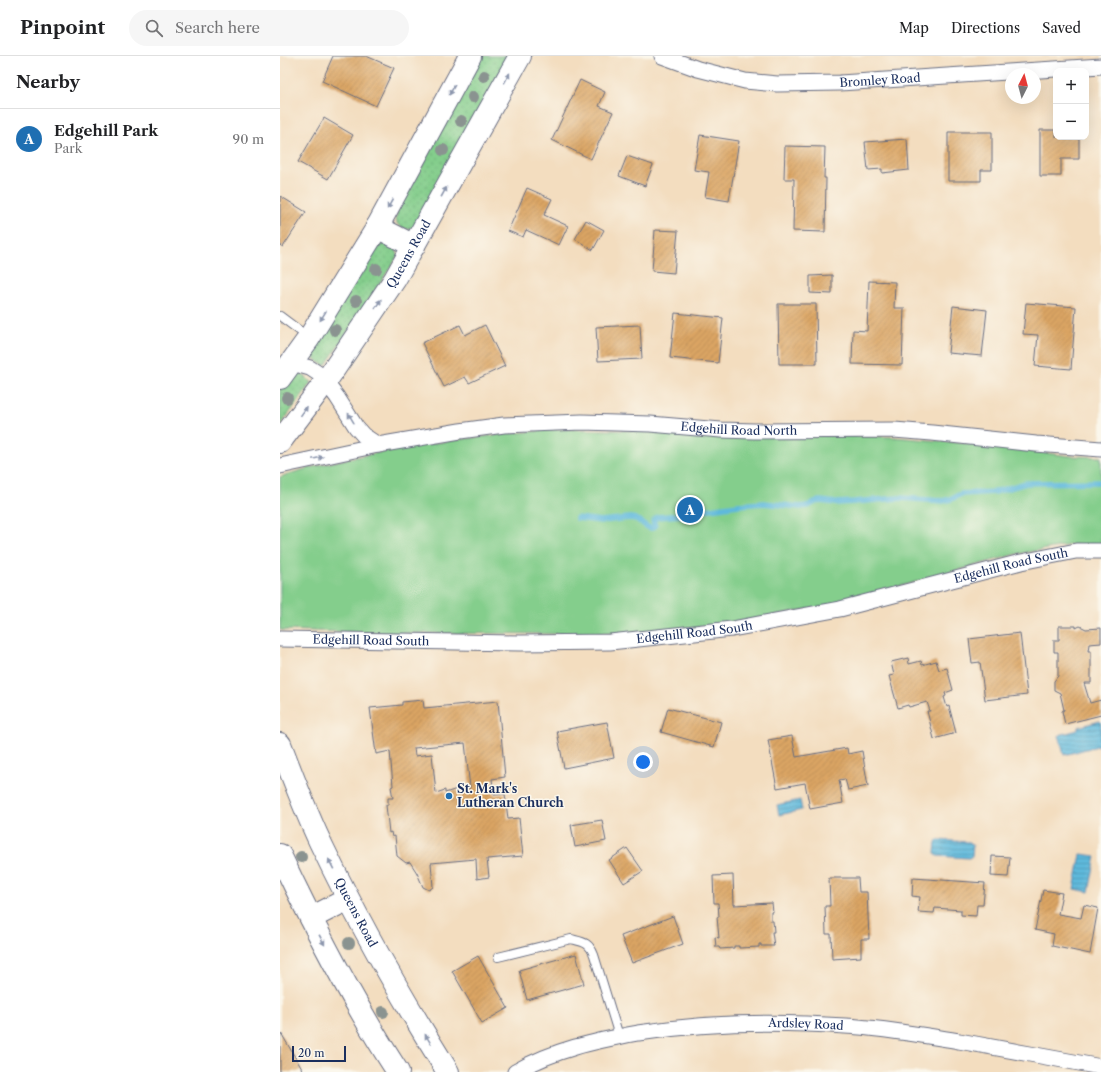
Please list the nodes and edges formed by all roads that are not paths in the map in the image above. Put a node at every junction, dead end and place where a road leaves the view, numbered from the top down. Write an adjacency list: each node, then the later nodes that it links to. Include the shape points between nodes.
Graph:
1 (470, 56): 5 (main road, one-way to 5)
2 (520, 56): 6 (main road, Queens Road, one-way to 2)
3 (662, 56): 4 (street, Bromley Road, via 698,69 738,79 777,84 848,83)
4 (1101, 66)
5 (377, 227): 6 (main road); 8 (main road, one-way to 8)
6 (414, 246): 10 (main road, Queens Road, one-way to 6, via 395,279)
7 (280, 316): 8 (lane)
8 (309, 338): 9 (main road)
9 (286, 370): 10 (street, via 310,368)
10 (326, 381): 11 (main road, Queens Road, one-way to 10); 12 (street, one-way to 10, via 356,427)
11 (280, 442)
12 (378, 445): 13 (street, Edgehill Road North, via 504,425 610,422 721,430 902,431); 14 (street, Edgehill Road North, one-way to 12)
13 (1101, 449)
14 (280, 466)
15 (1101, 551): 16 (street, Edgehill Road South, via 1076,551 1021,562 840,609 732,629 610,642)
16 (280, 639)
17 (280, 744): 19 (main road, Queens Road, one-way to 17, via 307,813)
18 (280, 855): 20 (main road)
19 (348, 899): 20 (main road); 25 (main road, Queens Road, one-way to 19, via 383,964)
20 (311, 918): 24 (main road, one-way to 24, via 353,997)
21 (498, 957): 22 (lane, via 571,939 591,947)
22 (619, 1036): 23 (street, Ardsley Road, via 680,1027 724,1024 788,1023 846,1026 919,1035); 26 (street, Ardsley Road, via 582,1044)
23 (1101, 1067)
24 (398, 1072)
25 (448, 1072)
26 (515, 1072)

